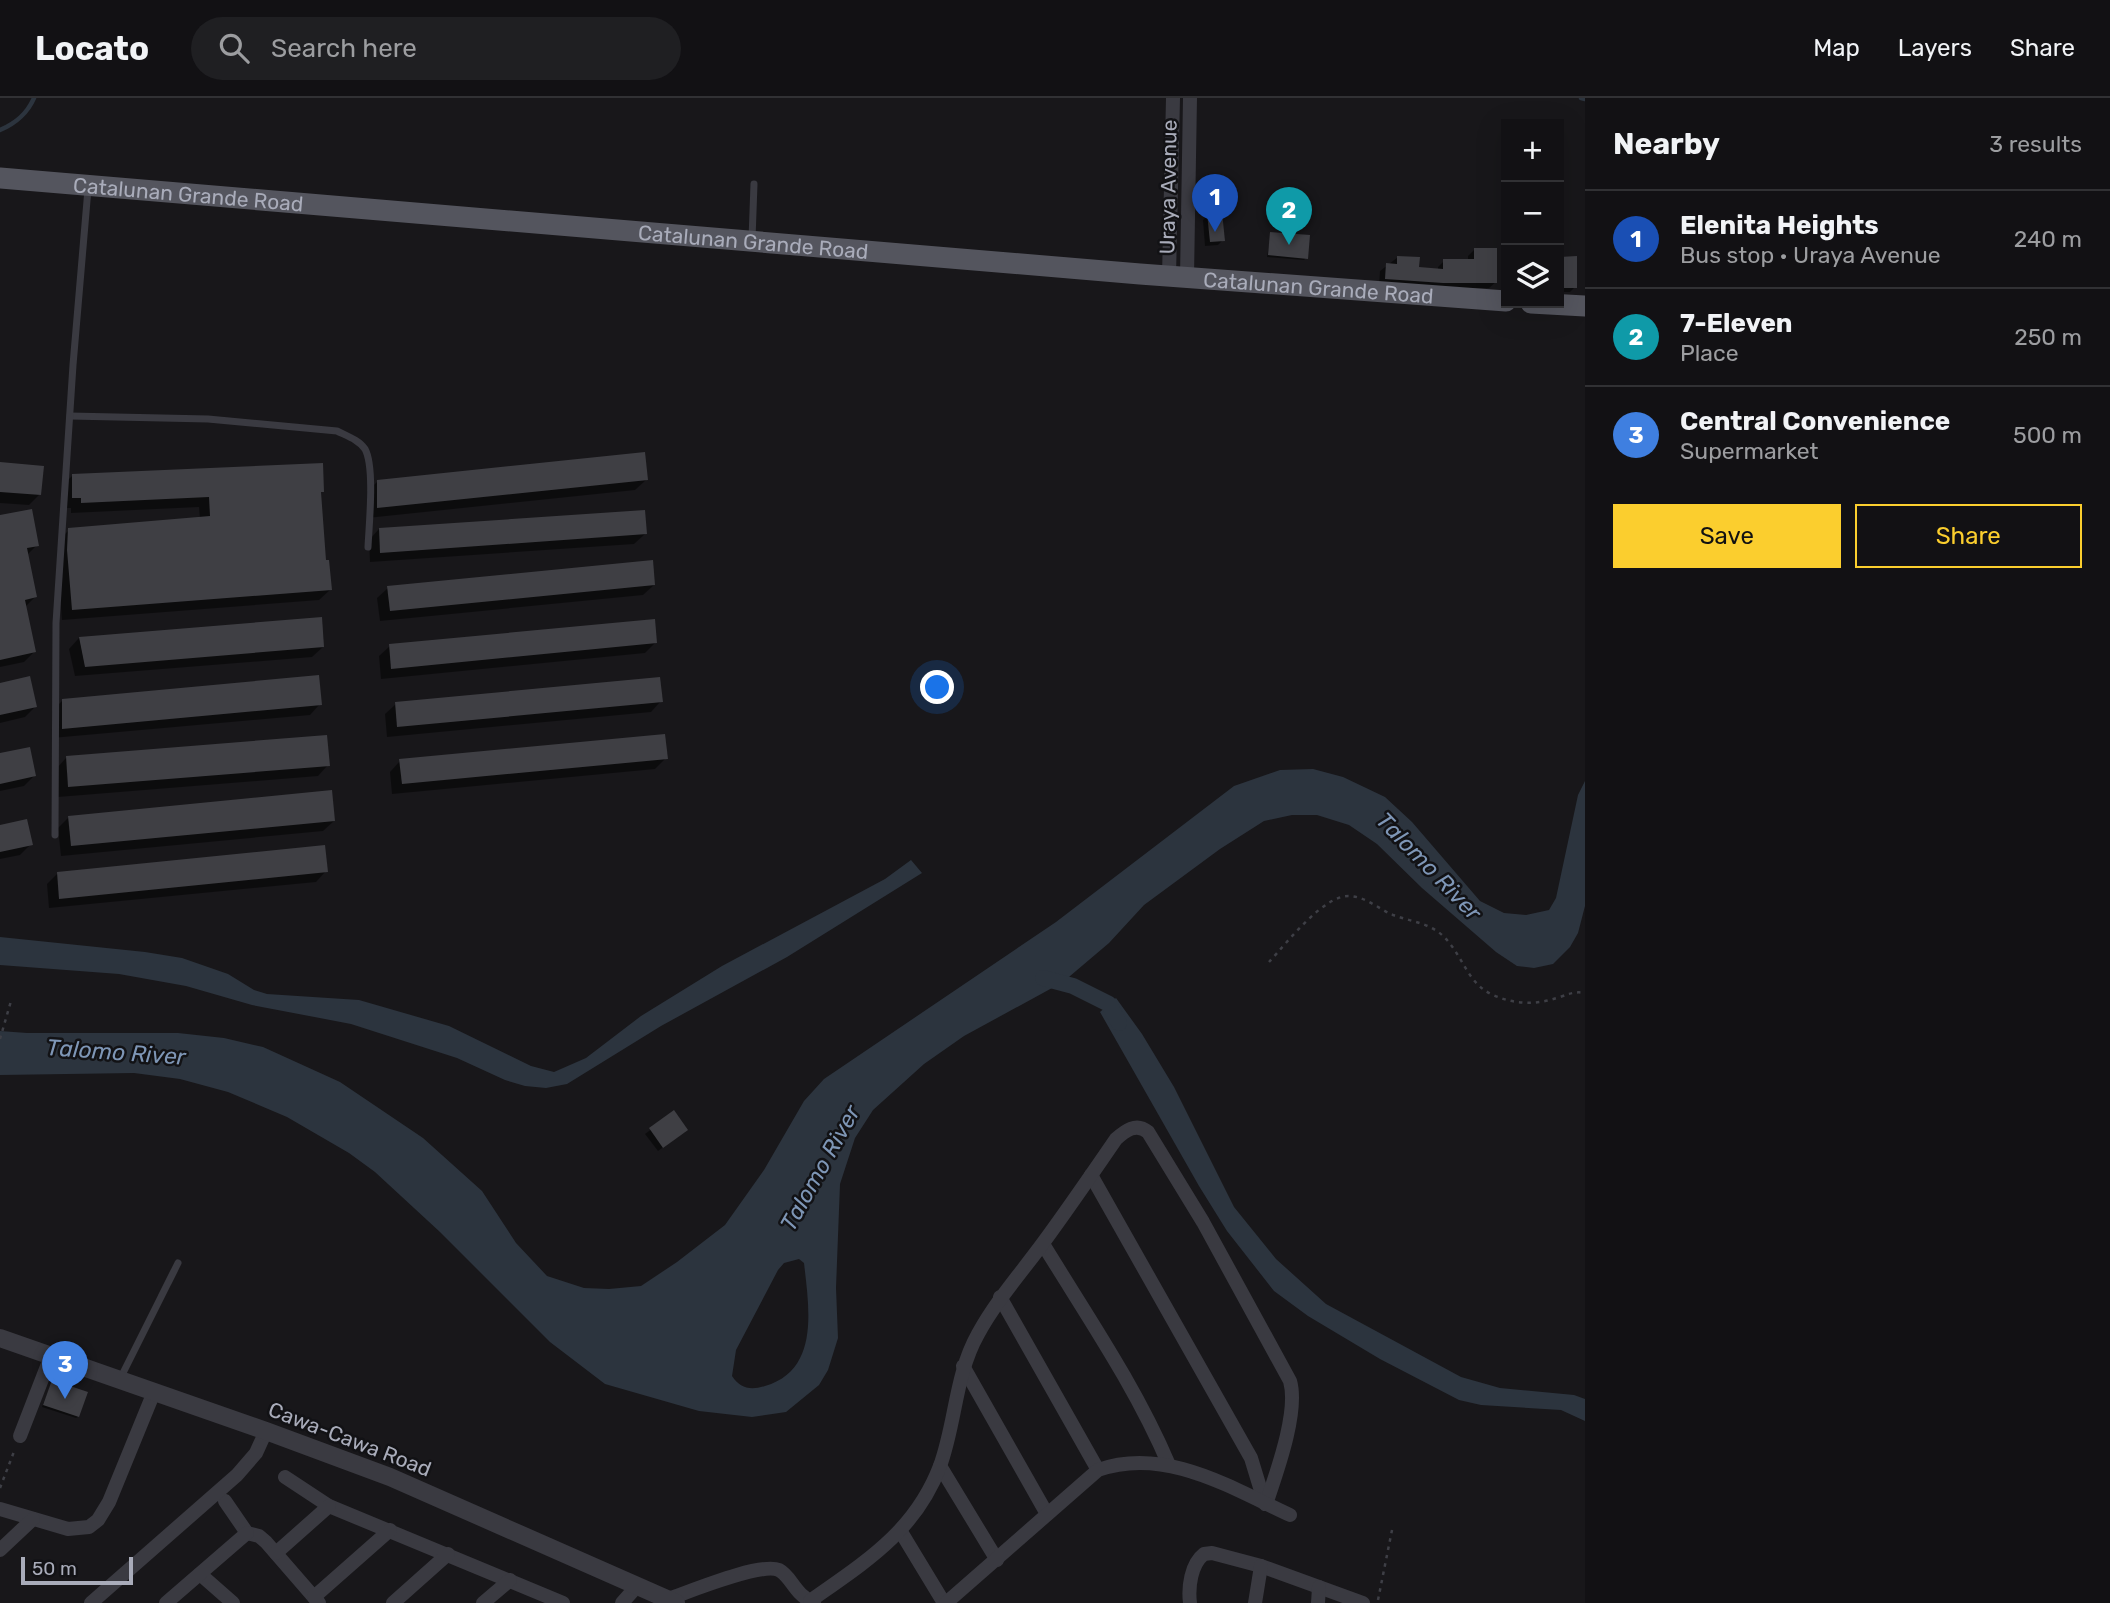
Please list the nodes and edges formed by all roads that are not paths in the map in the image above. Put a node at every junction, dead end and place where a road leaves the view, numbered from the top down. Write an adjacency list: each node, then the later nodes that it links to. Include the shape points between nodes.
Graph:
1 (1173, 104): 2 (street); 6 (street, Uraya Avenue)
2 (1190, 104): 7 (street, Uraya Avenue)
3 (0, 178): 5 (main road, Catalunan Grande Road)
4 (754, 184): 8 (lane)
5 (88, 186): 8 (main road, Catalunan Grande Road); 13 (lane)
6 (1170, 211): 7 (street); 9 (street, Uraya Avenue)
7 (1188, 211): 9 (street, Uraya Avenue)
8 (752, 242): 9 (main road, Catalunan Grande Road)
9 (1178, 277): 10 (main road, Catalunan Grande Road)
10 (1501, 301)
11 (1564, 305): 12 (main road)
12 (1585, 306)
13 (70, 416): 14 (lane, via 208,419 337,431 364,448 370,467); 15 (lane, via 56,623)
14 (368, 547)
15 (55, 835)
16 (1091, 1175): 17 (street); 32 (street, via 1251,1458); 32 (street, via 1125,1131 1138,1127 1147,1132 1203,1222 1290,1381 1284,1450)
17 (1042, 1244): 19 (street); 27 (street, via 1111,1353)
18 (178, 1263): 23 (lane)
19 (1000, 1297): 22 (street); 29 (street)
20 (0, 1338): 21 (street, Cawa-Cawa Road)
21 (51, 1356): 23 (street, Cawa-Cawa Road); 26 (street)
22 (963, 1366): 28 (street); 35 (street)
23 (120, 1380): 24 (street, Cawa-Cawa Road)
24 (154, 1392): 25 (street, Cawa-Cawa Road); 37 (street, via 98,1520 79,1530)
25 (266, 1431): 48 (street, Cawa-Cawa Road, via 390,1477); 53 (street, via 256,1453 237,1475)
26 (20, 1436)
27 (1169, 1465): 29 (street, via 1125,1463); 32 (street)
28 (940, 1466): 39 (street); 44 (street)
29 (1098, 1470): 35 (street)
30 (285, 1477): 33 (street)
31 (225, 1501): 40 (street)
32 (1266, 1504): 36 (street)
33 (329, 1506): 38 (street); 42 (street)
34 (0, 1508): 37 (street)
35 (1047, 1514): 44 (street)
36 (1290, 1515)
37 (33, 1519): 41 (street)
38 (390, 1530): 43 (street); 50 (street)
39 (901, 1532): 52 (street); 60 (street)
40 (247, 1533): 42 (street, via 259,1536); 46 (street)
41 (0, 1550)
42 (276, 1553): 50 (street)
43 (448, 1554): 47 (street); 56 (street)
44 (997, 1560): 60 (street)
45 (1261, 1566): 49 (street); 61 (street, via 1220,1553 1204,1554 1194,1566); 62 (street)
46 (200, 1574): 54 (street); 55 (street)
47 (510, 1580): 57 (street); 58 (street)
48 (638, 1586): 51 (street, Cawa-Cawa Road); 59 (street)
49 (1319, 1587): 63 (street); 64 (street)
50 (316, 1600)
51 (672, 1601): 52 (street, via 748,1572 772,1568)
52 (812, 1602)
53 (91, 1603)
54 (166, 1603)
55 (233, 1603)
56 (393, 1603)
57 (483, 1603)
58 (563, 1603)
59 (622, 1603)
60 (945, 1603)
61 (1190, 1603)
62 (1255, 1603)
63 (1318, 1603)
64 (1363, 1603)

